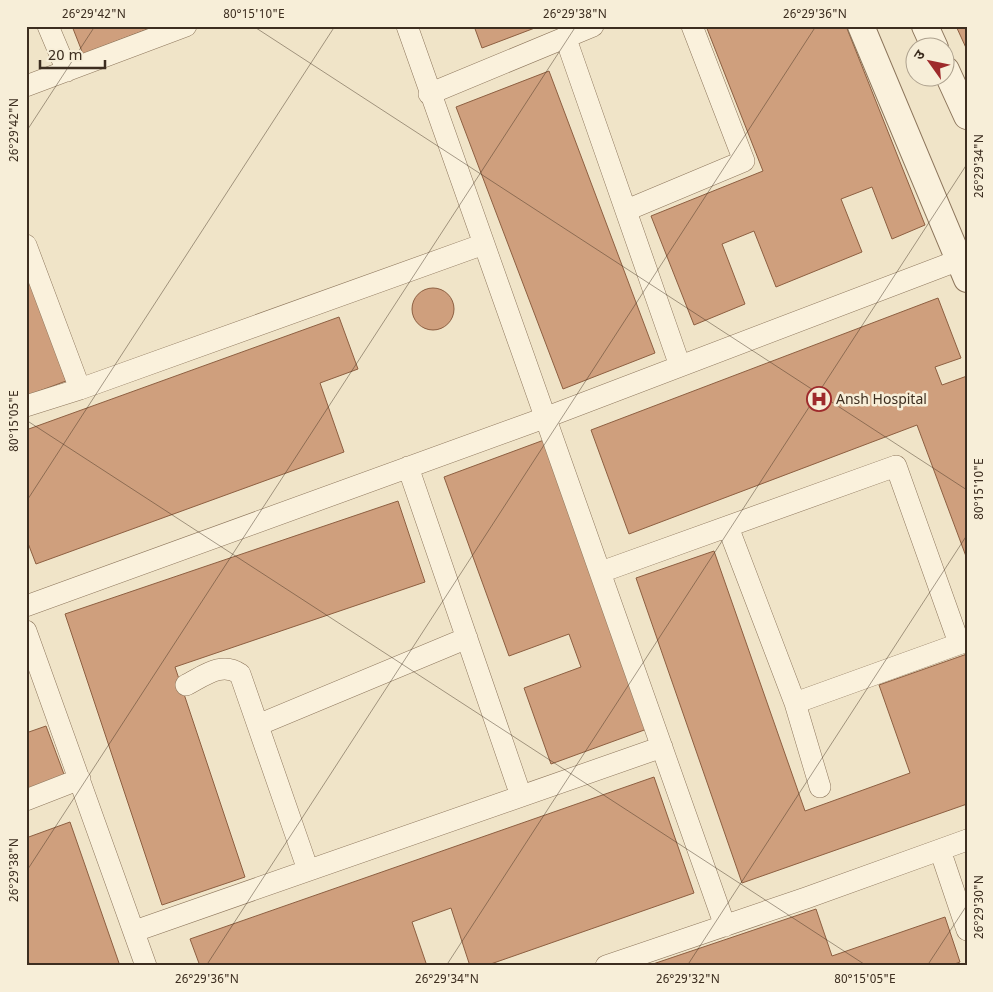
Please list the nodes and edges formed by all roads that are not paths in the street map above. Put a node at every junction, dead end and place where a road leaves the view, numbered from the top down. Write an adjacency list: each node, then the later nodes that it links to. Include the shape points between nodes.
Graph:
1 (48, 26): 10 (street)
2 (186, 26): 10 (street)
3 (407, 26): 13 (street)
4 (593, 26): 8 (street)
5 (692, 26): 15 (street, via 744,161)
6 (861, 26): 18 (street)
7 (926, 26): 9 (street)
8 (566, 38): 13 (street); 15 (street)
9 (931, 38)
10 (67, 71): 11 (street)
11 (26, 86)
12 (954, 88): 14 (street)
13 (429, 94): 16 (street)
14 (967, 116)
15 (627, 210): 19 (street)
16 (484, 244): 20 (street); 22 (street)
17 (26, 245): 20 (street)
18 (964, 265): 19 (street)
19 (680, 366): 22 (street)
20 (80, 389): 21 (street)
21 (26, 406)
22 (547, 417): 23 (street); 25 (street)
23 (408, 468): 26 (street); 28 (street)
24 (728, 527): 25 (street); 29 (street, via 896,466); 31 (street)
25 (601, 572): 33 (street)
26 (26, 606)
27 (26, 631): 34 (street)
28 (467, 638): 32 (street); 36 (street)
29 (963, 642): 31 (street)
30 (186, 685): 32 (street, via 222,667 231,668 240,674)
31 (794, 703): 35 (street)
32 (258, 725): 40 (street)
33 (662, 746): 36 (street); 41 (street)
34 (80, 779): 37 (street); 43 (street)
35 (820, 787)
36 (521, 796): 40 (street)
37 (26, 800)
38 (967, 840): 39 (street)
39 (940, 850): 41 (street); 42 (street)
40 (308, 870): 43 (street)
41 (725, 926): 45 (street)
42 (967, 930)
43 (135, 931): 44 (street)
44 (146, 966)
45 (606, 966)

